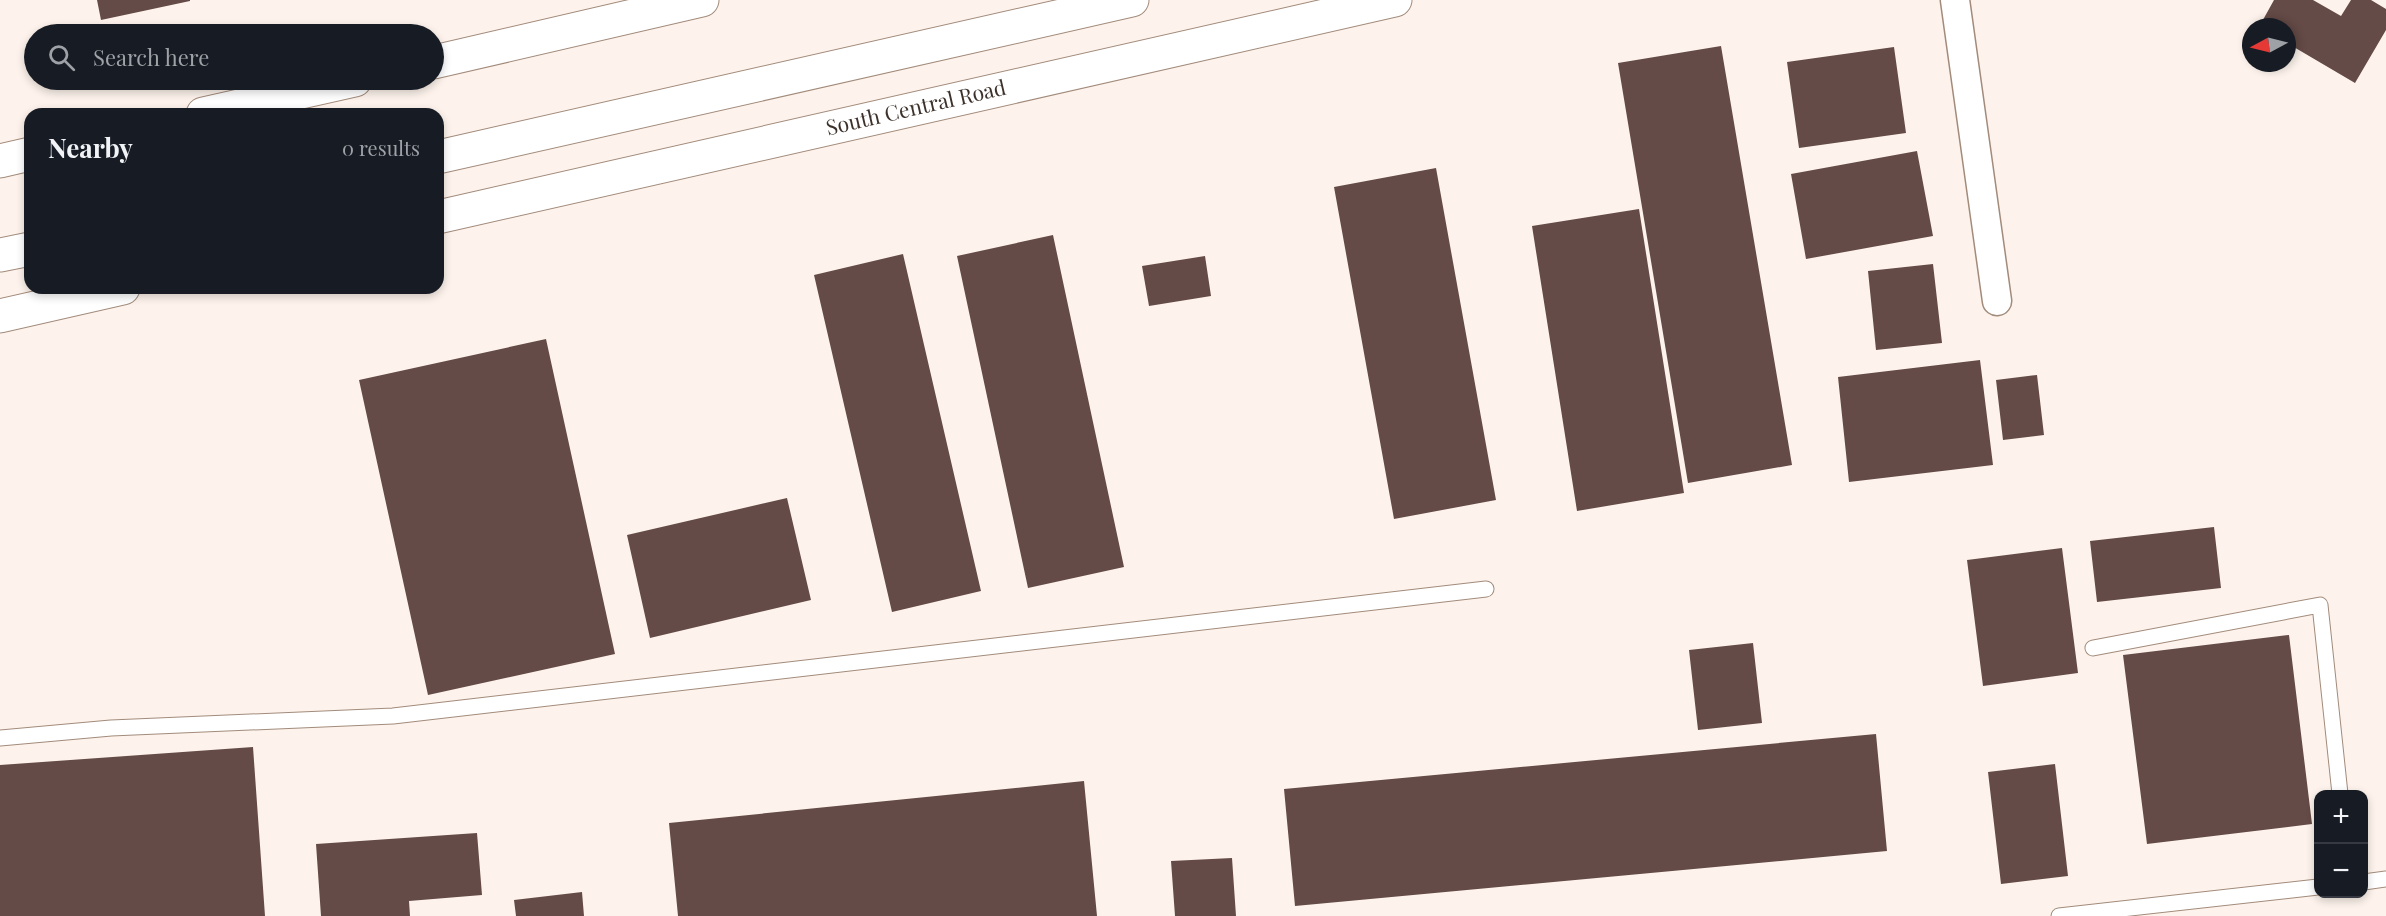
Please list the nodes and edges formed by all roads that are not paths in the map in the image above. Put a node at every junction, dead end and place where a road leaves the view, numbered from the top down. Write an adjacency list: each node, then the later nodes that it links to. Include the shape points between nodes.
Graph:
1 (702, 0): 5 (main road)
2 (1132, 0): 9 (main road)
3 (1395, 0): 11 (main road, South Central Road)
4 (1955, 0): 15 (street)
5 (444, 60)
6 (310, 90): 7 (main road)
7 (230, 108)
8 (24, 155): 10 (main road)
9 (444, 155)
10 (0, 161)
11 (444, 216)
12 (24, 250): 13 (main road)
13 (0, 255)
14 (97, 294): 16 (main road)
15 (1996, 301)
16 (0, 316)
17 (1486, 589): 19 (lane, via 393,716 111,728)
18 (2093, 648): 20 (lane, via 2320,605)
19 (0, 738)
20 (2339, 790)
21 (2386, 879): 22 (lane)
22 (2368, 881)
23 (2314, 888): 24 (lane)
24 (2059, 916)

